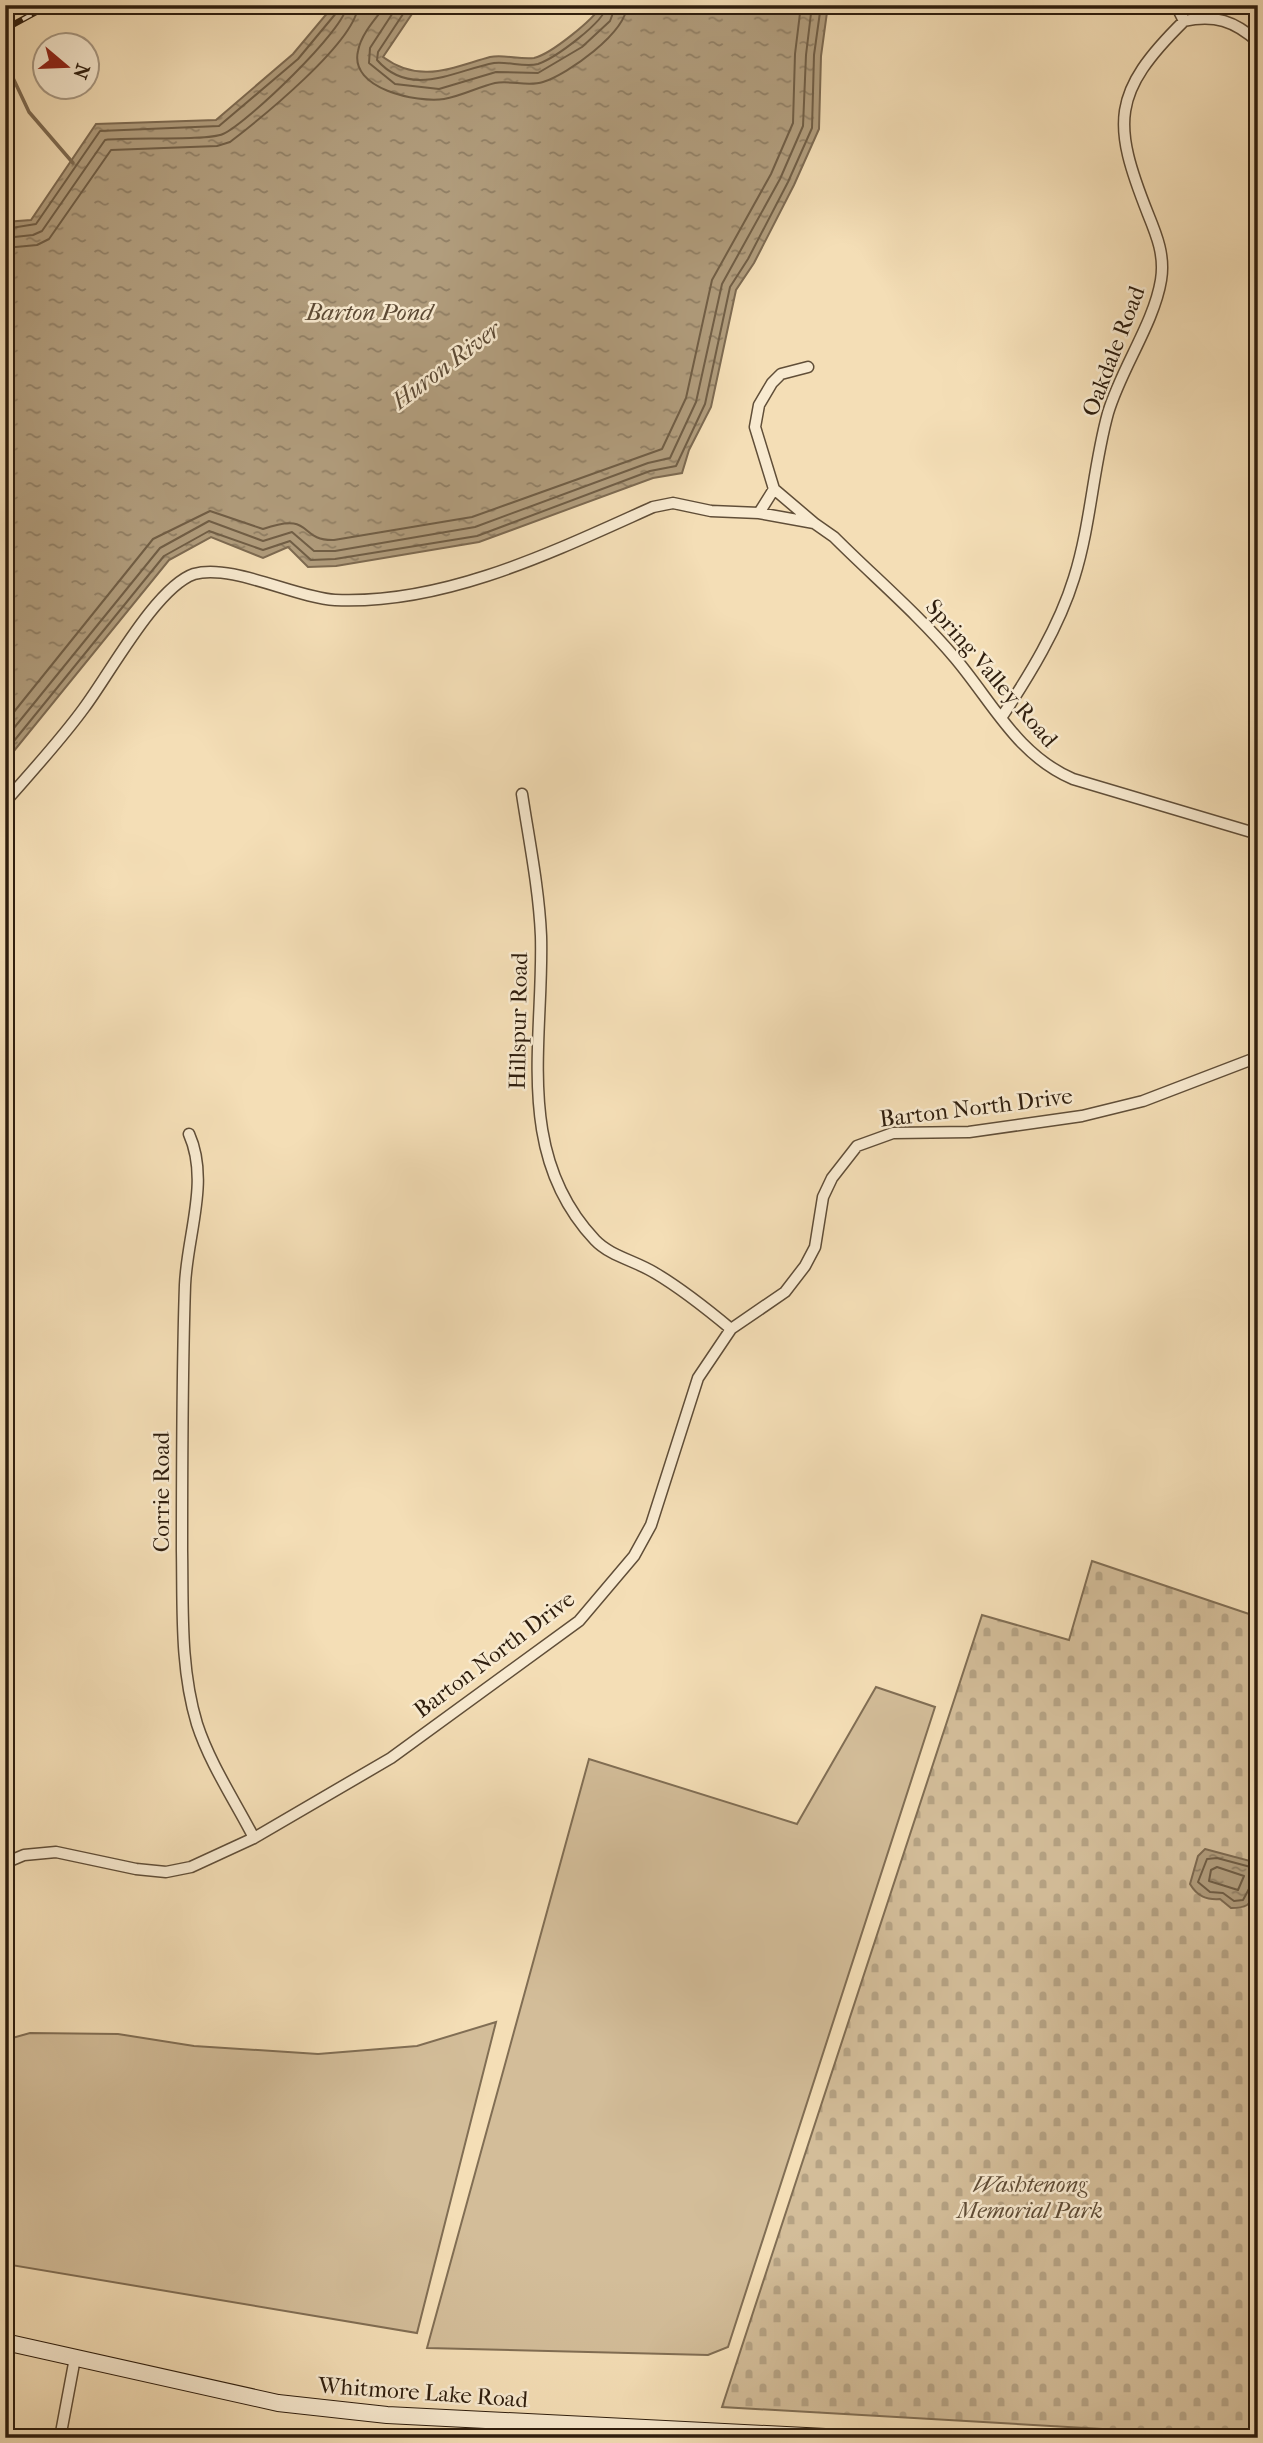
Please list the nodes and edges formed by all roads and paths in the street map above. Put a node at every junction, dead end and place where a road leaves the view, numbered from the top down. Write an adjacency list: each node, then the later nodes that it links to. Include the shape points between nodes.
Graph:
1 (1176, 5): 2 (street)
2 (1184, 21): 3 (street, via 1214,17 1239,26); 8 (street, Oakdale Road, via 1142,70 1122,117 1129,167 1161,250 1161,282 1108,415 1074,580)
3 (1258, 42)
4 (808, 367): 5 (street, via 781,374 759,405 755,427)
5 (774, 489): 6 (street); 7 (street)
6 (759, 513): 7 (street, Spring Valley Road); 10 (street, Spring Valley Road, via 711,511 673,503 653,507 527,563 387,599 332,600 223,573 195,574 168,592 84,709)
7 (814, 523): 8 (street, Spring Valley Road, via 834,537 955,658)
8 (1001, 718): 11 (street, Spring Valley Road, via 1049,769)
9 (522, 794): 14 (street, Hillspur Road, via 541,936 536,1090 545,1143 563,1194 597,1242 653,1271)
10 (5, 802)
11 (1258, 834)
12 (1258, 1057): 14 (street, Barton North Drive, via 1143,1101 1082,1116 969,1132 893,1133 857,1146 823,1197 815,1247 805,1266 785,1292)
13 (189, 1134): 15 (street, Corrie Road, via 198,1155 198,1177 186,1279 181,1393 186,1679 198,1726)
14 (732, 1329): 15 (street, Barton North Drive, via 698,1378 651,1525 634,1556 579,1621 391,1758)
15 (254, 1838): 16 (street, Barton North Drive, via 191,1867 166,1872 57,1852 24,1855)
16 (5, 1863)
17 (5, 2342): 18 (street, Whitmore Lake Road)
18 (75, 2358): 19 (street, Whitmore Lake Road, via 278,2403 387,2415); 20 (street)
19 (686, 2434): 21 (street, Whitmore Lake Road)
20 (60, 2438)
21 (845, 2438)

